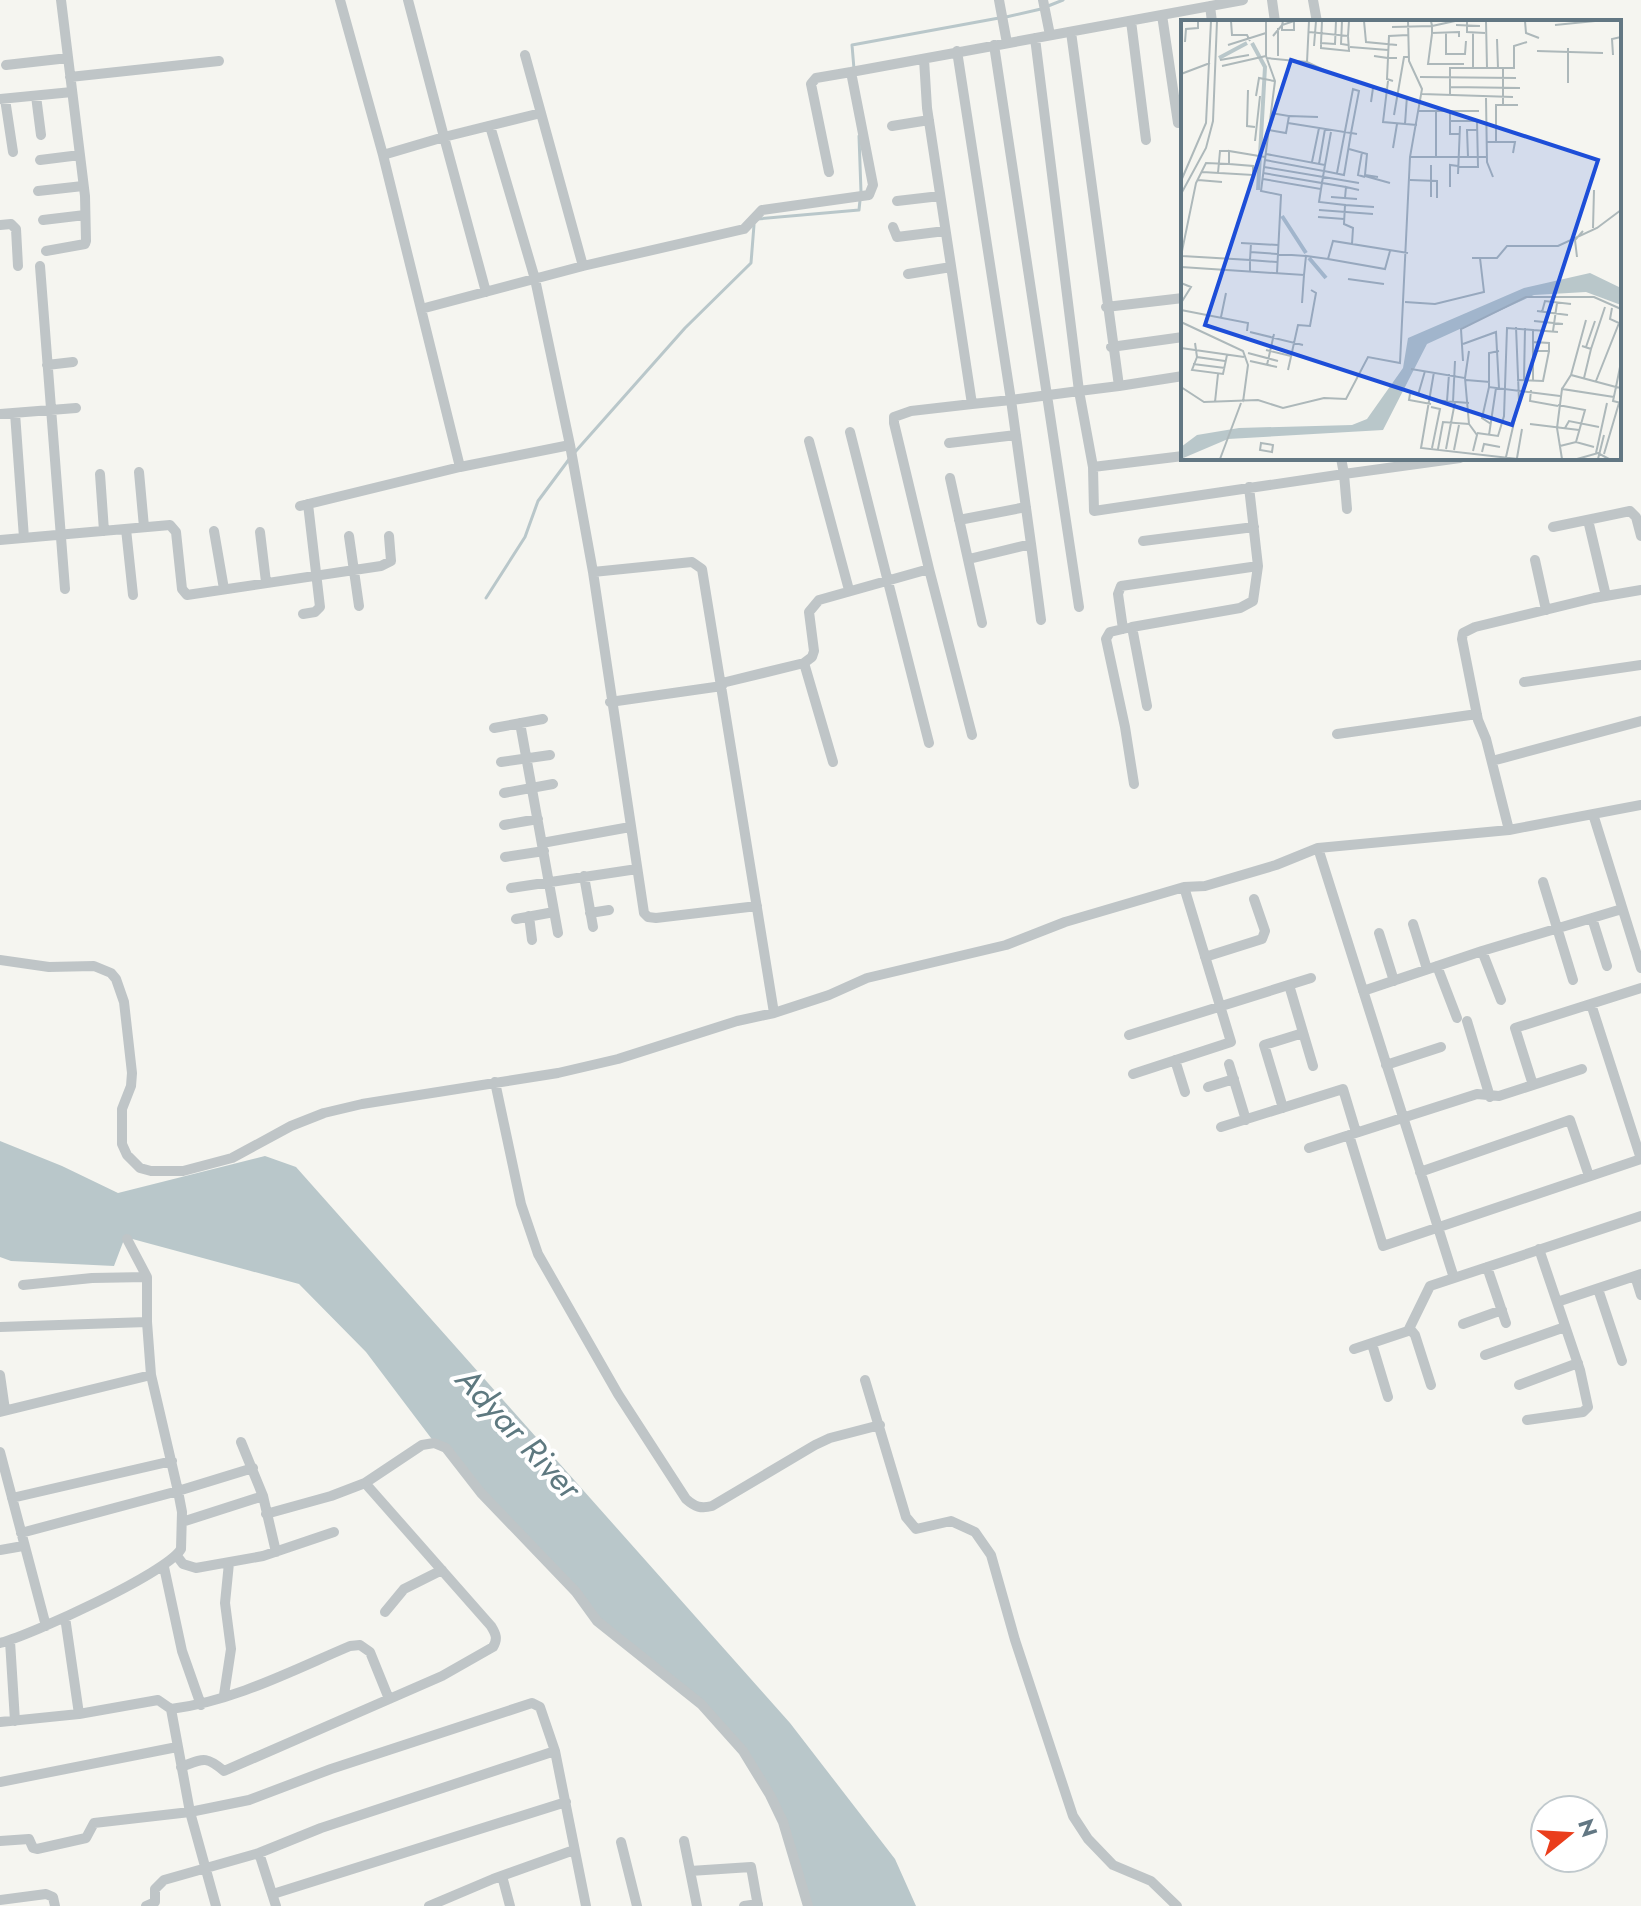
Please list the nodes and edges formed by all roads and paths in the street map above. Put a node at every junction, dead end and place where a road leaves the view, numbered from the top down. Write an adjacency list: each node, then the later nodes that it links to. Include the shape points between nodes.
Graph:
1 (61, 0): 21 (street)
2 (340, 0): 40 (street)
3 (408, 0): 36 (street)
4 (999, 0): 17 (street)
5 (1043, 0): 15 (street)
6 (1243, 0): 9 (street)
7 (1272, 0): 11 (street)
8 (1313, 0): 12 (street)
9 (1214, 4): 10 (street)
10 (1162, 15): 13 (street); 32 (street)
11 (1275, 20)
12 (1317, 20)
13 (1131, 21): 14 (street); 37 (street)
14 (1071, 32): 15 (street); 61 (street)
15 (1050, 35): 16 (street)
16 (1035, 38): 17 (street); 69 (street)
17 (1007, 43): 18 (street)
18 (994, 45): 19 (street); 70 (street)
19 (957, 51): 22 (street); 71 (street)
20 (525, 55): 30 (street)
21 (68, 58): 24 (street); 26 (street)
22 (924, 59): 25 (street); 31 (street)
23 (219, 61): 26 (street)
24 (6, 65)
25 (851, 72): 42 (street, via 816,78 811,84); 55 (street, via 873,185 869,195 762,210 744,229)
26 (70, 77): 27 (street)
27 (72, 92): 28 (street); 39 (street)
28 (36, 96): 29 (street); 35 (street)
29 (2, 99): 38 (street)
30 (541, 113): 33 (street); 55 (street)
31 (929, 120): 34 (street); 45 (street)
32 (1178, 123)
33 (490, 126): 36 (street); 58 (street)
34 (892, 126)
35 (41, 135)
36 (444, 137): 40 (street); 59 (street)
37 (1146, 140)
38 (13, 152)
39 (80, 155): 41 (street); 43 (street)
40 (383, 155): 62 (street)
41 (40, 160)
42 (829, 172)
43 (83, 186): 44 (street); 47 (street)
44 (38, 191)
45 (940, 196): 46 (street); 51 (street)
46 (897, 201)
47 (85, 215): 48 (street); 52 (street, via 85,244)
48 (43, 220)
49 (0, 225): 53 (street, via 16,229)
50 (893, 227): 51 (street, via 897,237)
51 (945, 231): 56 (street)
52 (46, 251)
53 (18, 266)
54 (40, 266): 66 (street)
55 (583, 266): 58 (street)
56 (951, 267): 57 (street); 72 (street)
57 (908, 274)
58 (535, 279): 59 (street); 81 (street)
59 (486, 292): 62 (street)
60 (1181, 298): 61 (street)
61 (1106, 307): 64 (street)
62 (421, 309): 85 (street)
63 (1181, 337): 64 (street)
64 (1111, 347): 68 (street)
65 (73, 362): 66 (street)
66 (47, 365): 74 (street)
67 (1181, 376): 68 (street)
68 (1119, 386): 69 (street)
69 (1079, 391): 70 (street); 86 (street)
70 (1047, 396): 71 (street); 127 (street)
71 (1011, 400): 72 (street); 78 (street)
72 (972, 404): 114 (street, via 894,417)
73 (76, 408): 74 (street)
74 (50, 410): 75 (street); 103 (street)
75 (15, 413): 76 (street); 107 (street)
76 (0, 414)
77 (850, 432): 118 (street)
78 (1016, 435): 80 (street); 92 (street)
79 (809, 441): 122 (street)
80 (949, 443)
81 (570, 445): 85 (street); 116 (street)
82 (1181, 456): 86 (street)
83 (1341, 460): 89 (street)
84 (1446, 460): 89 (street)
85 (460, 467): 117 (street, via 304,505)
86 (1093, 467): 91 (street, via 1094,511)
87 (139, 472): 96 (street)
88 (100, 474): 100 (street)
89 (1344, 474): 91 (street); 93 (street)
90 (950, 478): 94 (street)
91 (1249, 487): 97 (street)
92 (1026, 507): 94 (street); 110 (street)
93 (1347, 509)
94 (959, 520): 111 (street)
95 (1588, 520): 98 (street); 106 (street, via 1630,511); 125 (street)
96 (144, 527): 99 (street); 121 (street, via 170,525 176,532 184,593)
97 (1254, 527): 109 (street); 113 (street)
98 (1553, 527)
99 (126, 529): 100 (street); 124 (street)
100 (104, 531): 103 (street)
101 (214, 531): 121 (street)
102 (260, 532): 119 (street)
103 (59, 535): 107 (street); 120 (street)
104 (349, 536): 115 (street)
105 (389, 536): 115 (street, via 388,564)
106 (1641, 536)
107 (24, 538): 108 (street)
108 (0, 540)
109 (1143, 541)
110 (1031, 544): 111 (street); 130 (street)
111 (969, 559): 131 (street)
112 (1535, 560): 128 (street)
113 (1258, 566): 132 (street, via 1249,605); 132 (street, via 1121,586 1118,594)
114 (929, 569): 118 (street); 145 (street)
115 (354, 570): 117 (street); 126 (street)
116 (593, 572): 136 (street, via 698,563 705,576); 137 (street)
117 (317, 576): 119 (street); 129 (street, via 320,610)
118 (888, 580): 122 (street); 146 (street)
119 (266, 582): 121 (street)
120 (65, 589)
121 (224, 589)
122 (849, 590): 133 (street, via 812,606 814,651)
123 (1641, 590): 125 (street)
124 (133, 595)
125 (1606, 596): 128 (street)
126 (359, 606)
127 (1079, 607)
128 (1546, 610): 139 (street, via 1463,633)
129 (303, 614)
130 (1041, 620)
131 (982, 623)
132 (1128, 628): 138 (street); 153 (street, via 1110,632 1106,639)
133 (804, 663): 136 (street); 151 (street)
134 (1641, 665): 135 (street)
135 (1524, 682)
136 (722, 684): 137 (street); 172 (street)
137 (610, 702): 160 (street)
138 (1147, 706)
139 (1477, 714): 144 (street); 149 (street)
140 (543, 719): 142 (street)
141 (1641, 721): 149 (street)
142 (520, 723): 143 (street); 148 (street)
143 (494, 728)
144 (1337, 734)
145 (972, 735)
146 (929, 743)
147 (550, 755): 148 (street)
148 (526, 758): 150 (street); 154 (street)
149 (1492, 761): 161 (street)
150 (501, 762)
151 (833, 762)
152 (553, 784): 154 (street)
153 (1134, 784)
154 (532, 788): 155 (street); 158 (street)
155 (504, 793)
156 (1641, 805): 157 (street)
157 (1593, 814): 161 (street); 173 (street)
158 (538, 819): 159 (street); 162 (street)
159 (504, 825)
160 (630, 827): 162 (street); 165 (street)
161 (1509, 830): 163 (street)
162 (543, 847): 164 (street); 167 (street)
163 (1318, 848): 169 (street, via 1205,886); 197 (street)
164 (505, 857)
165 (637, 869): 166 (street); 172 (street, via 648,917)
166 (584, 876): 167 (street); 176 (street)
167 (549, 882): 170 (street); 175 (street)
168 (1543, 882): 182 (street)
169 (1184, 887): 187 (street); 201 (street, via 1006,945 867,978)
170 (511, 888)
171 (1254, 899): 187 (street, via 1265,931 1262,939)
172 (757, 906): 201 (street)
173 (1622, 909): 178 (street); 191 (street)
174 (609, 910): 176 (street)
175 (554, 912): 177 (street); 183 (street)
176 (590, 913): 181 (street)
177 (529, 916): 179 (street); 185 (street)
178 (1592, 918): 182 (street); 189 (street)
179 (516, 919)
180 (1413, 924): 190 (street)
181 (593, 927)
182 (1557, 928): 186 (street); 193 (street)
183 (558, 933)
184 (1379, 933): 194 (street)
185 (532, 940)
186 (1482, 951): 190 (street); 198 (street)
187 (1205, 957): 200 (street)
188 (0, 960): 212 (street, via 94,966 116,979 132,1062 131,1086 122,1109 122,1144 140,1168 183,1171 214,1164 324,1113)
189 (1607, 966)
190 (1432, 968): 194 (street); 216 (street, via 1462,1019)
191 (1641, 968)
192 (1311, 978): 195 (street)
193 (1573, 980)
194 (1394, 981): 197 (street)
195 (1289, 985): 200 (street); 202 (street)
196 (1641, 988): 199 (street)
197 (1363, 991): 207 (street)
198 (1501, 1000)
199 (1591, 1004): 213 (street, via 1515,1028); 224 (street, via 1641,1159)
200 (1220, 1006): 203 (street); 205 (street, via 1231,1042)
201 (774, 1013): 212 (street, via 618,1059)
202 (1303, 1033): 208 (street); 217 (street, via 1264,1045)
203 (1129, 1035)
204 (1441, 1047): 207 (street)
205 (1175, 1060): 210 (street); 215 (street)
206 (1229, 1064): 211 (street)
207 (1386, 1065): 218 (street)
208 (1313, 1066)
209 (1582, 1069): 213 (street)
210 (1133, 1074)
211 (1234, 1079): 214 (street); 219 (street)
212 (495, 1082): 257 (street, via 521,1204 538,1254 686,1499 694,1506 712,1506 830,1438)
213 (1533, 1085): 216 (street)
214 (1208, 1087)
215 (1185, 1092)
216 (1490, 1097): 218 (street, via 1477,1094)
217 (1283, 1108): 219 (street); 221 (street, via 1343,1089)
218 (1403, 1117): 221 (street); 223 (street)
219 (1246, 1120): 220 (street)
220 (1221, 1127)
221 (1352, 1134): 222 (street); 226 (street, via 1383,1246)
222 (1309, 1148)
223 (1420, 1172): 224 (street, via 1570,1120); 226 (street)
224 (1589, 1176): 226 (street)
225 (1641, 1216): 228 (street)
226 (1438, 1227): 232 (street)
227 (127, 1239): 231 (street)
228 (1539, 1249): 229 (street); 236 (street)
229 (1487, 1267): 232 (street); 237 (street)
230 (1638, 1275): 234 (street); 235 (street)
231 (147, 1277): 233 (street); 238 (street)
232 (1454, 1278): 243 (street, via 1429,1286)
233 (23, 1285)
234 (1598, 1289): 236 (street); 247 (street)
235 (1641, 1295)
236 (1557, 1302): 242 (street)
237 (1502, 1310): 239 (street); 240 (street)
238 (147, 1322): 241 (street); 250 (street)
239 (1506, 1323)
240 (1463, 1324)
241 (0, 1327)
242 (1565, 1327): 246 (street); 248 (street)
243 (1410, 1329): 244 (street); 252 (street)
244 (1372, 1344): 245 (street); 254 (street)
245 (1354, 1349)
246 (1485, 1355)
247 (1622, 1361)
248 (1578, 1363): 253 (street); 256 (street, via 1588,1410)
249 (0, 1375): 255 (street)
250 (151, 1375): 255 (street); 260 (street)
251 (865, 1380): 257 (street)
252 (1431, 1385)
253 (1519, 1385)
254 (1388, 1397)
255 (3, 1411)
256 (1527, 1420)
257 (880, 1425): 317 (street, via 906,1517 916,1529 951,1521 975,1532 991,1555 1073,1816 1113,1865 1151,1881)
258 (241, 1442): 261 (street)
259 (0, 1452): 265 (street)
260 (172, 1461): 263 (street); 265 (street)
261 (253, 1468): 263 (street); 264 (street)
262 (365, 1483): 266 (street); 276 (street); 316 (street, via 422,1445 446,1448 597,1621 701,1704 743,1751 783,1822)
263 (178, 1491): 267 (street); 269 (street)
264 (263, 1496): 266 (street); 267 (street)
265 (12, 1498): 269 (street)
266 (266, 1514): 272 (street)
267 (182, 1522): 273 (street)
268 (334, 1532): 272 (street)
269 (21, 1533): 270 (street)
270 (23, 1546): 271 (street); 279 (street)
271 (0, 1550)
272 (276, 1552): 274 (street)
273 (177, 1556): 274 (street, via 189,1567); 275 (street)
274 (229, 1563): 281 (street, via 225,1603 232,1641)
275 (164, 1567): 278 (street); 283 (street, via 182,1651)
276 (442, 1570): 277 (street, via 404,1589); 282 (street, via 491,1626 496,1642 484,1654)
277 (385, 1612)
278 (65, 1617): 279 (street); 285 (street)
279 (46, 1626): 280 (street)
280 (5, 1642): 286 (street)
281 (224, 1695): 282 (street, via 259,1687 360,1645 370,1652); 283 (street)
282 (389, 1699): 290 (street, via 224,1771 206,1758)
283 (201, 1705): 284 (street)
284 (171, 1709): 285 (street, via 158,1700); 288 (street)
285 (79, 1714): 286 (street)
286 (15, 1721): 287 (street)
287 (0, 1722)
288 (177, 1747): 290 (street); 291 (street)
289 (555, 1751): 292 (street); 293 (street, via 540,1707 525,1704 249,1800); 298 (street)
290 (181, 1767): 293 (street)
291 (0, 1782)
292 (566, 1802): 297 (street); 302 (street)
293 (190, 1812): 294 (street, via 94,1823 86,1838 37,1849 29,1839); 299 (street)
294 (0, 1841)
295 (684, 1841): 300 (street)
296 (621, 1842): 313 (street)
297 (574, 1850): 301 (street); 312 (street)
298 (259, 1853): 299 (street); 302 (street)
299 (206, 1868): 307 (street, via 159,1882 155,1902); 308 (street)
300 (690, 1871): 305 (street, via 751,1867); 314 (street)
301 (502, 1876): 304 (street); 311 (street)
302 (273, 1894): 309 (street)
303 (0, 1900): 306 (street, via 46,1894)
304 (456, 1900): 310 (street)
305 (758, 1905): 315 (street)
306 (55, 1906)
307 (146, 1906)
308 (216, 1906)
309 (276, 1906)
310 (429, 1906)
311 (510, 1906)
312 (586, 1906)
313 (637, 1906)
314 (697, 1906)
315 (744, 1906)
316 (808, 1906)
317 (1177, 1906)

